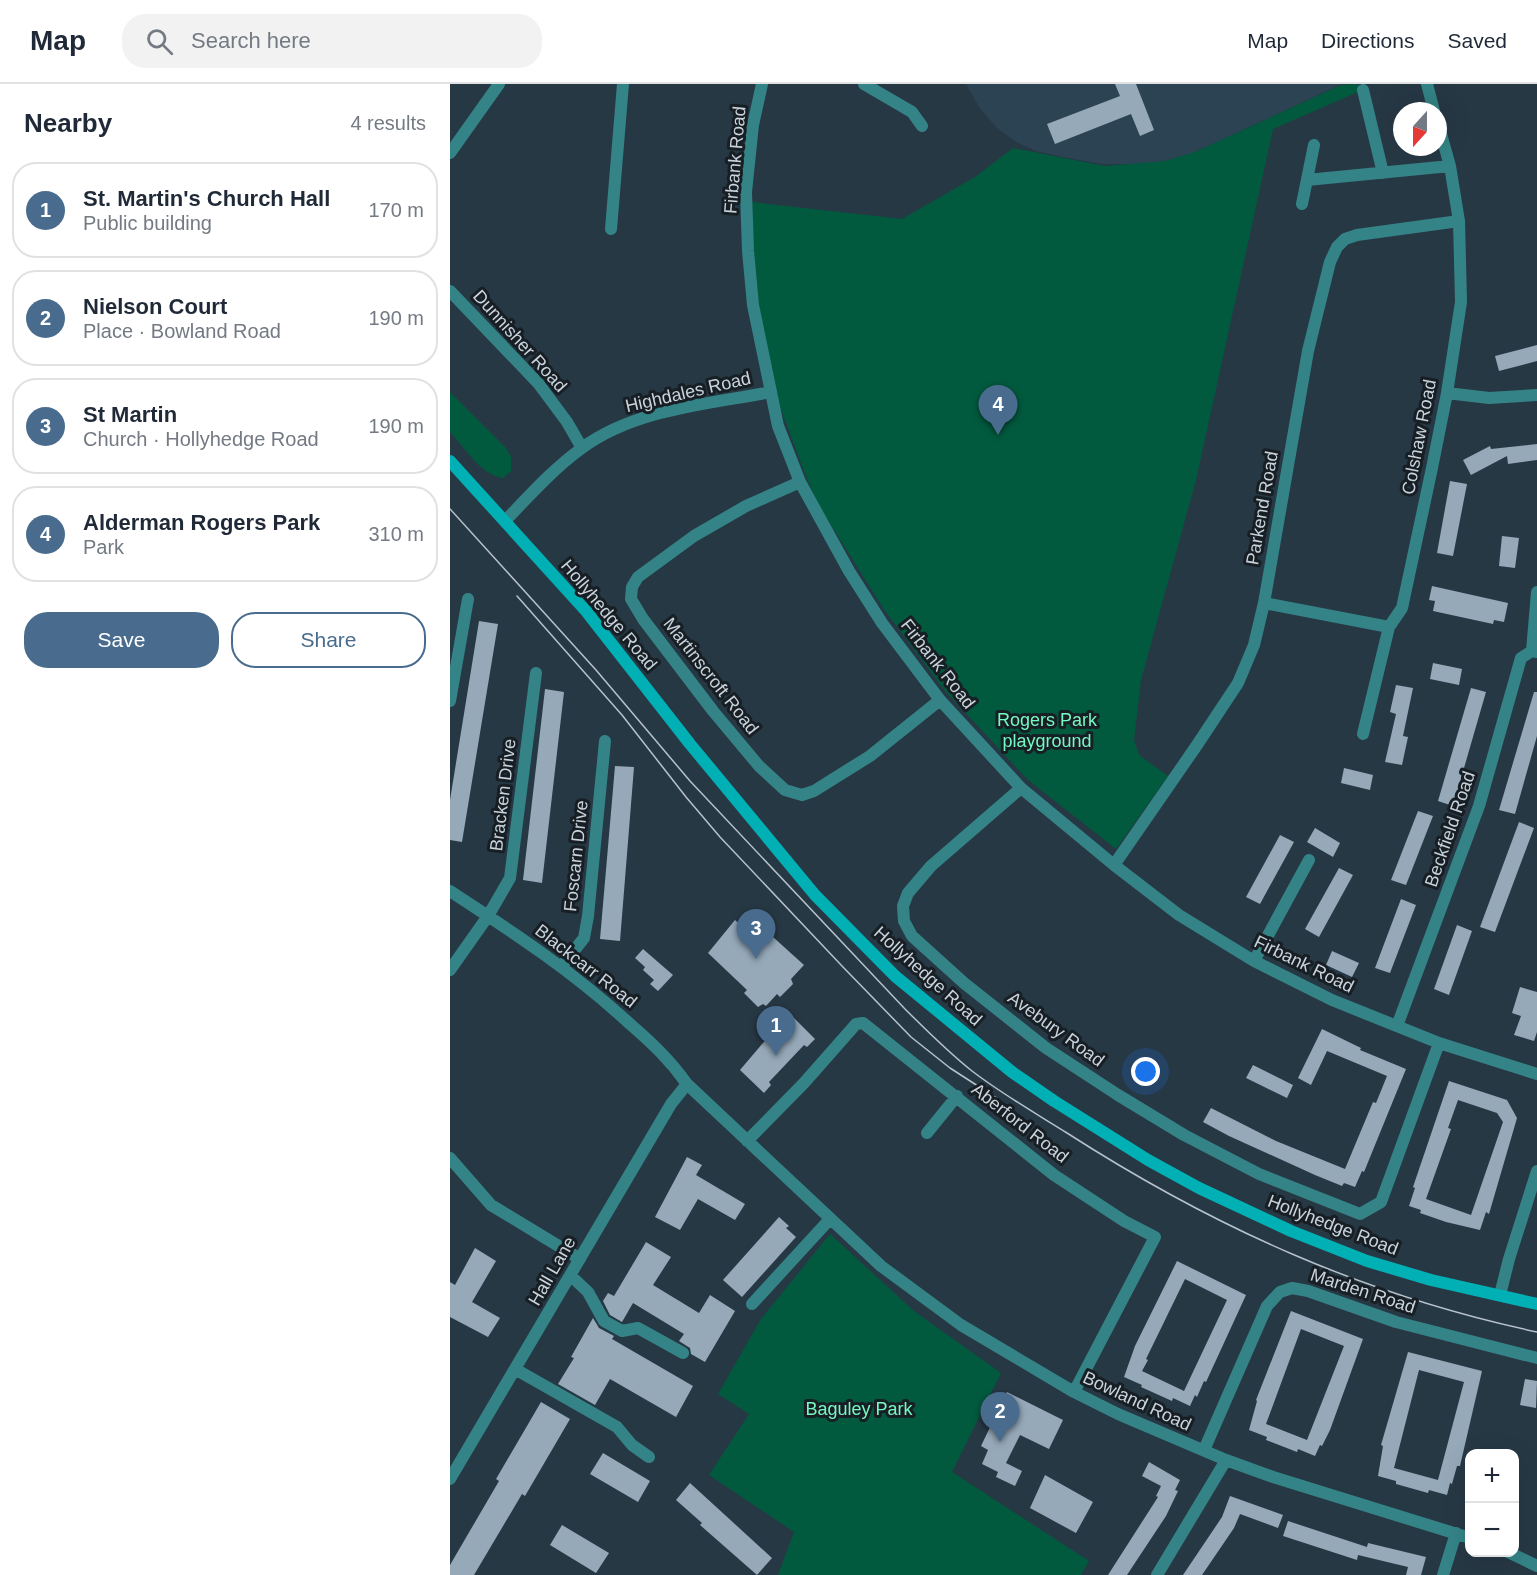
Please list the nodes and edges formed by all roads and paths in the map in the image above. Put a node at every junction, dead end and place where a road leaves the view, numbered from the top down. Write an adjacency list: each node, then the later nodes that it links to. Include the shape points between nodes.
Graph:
1 (499, 84): 10 (street)
2 (623, 84): 17 (street)
3 (762, 84): 19 (street, Firbank Road, via 746,192 747,240 753,305)
4 (864, 84): 8 (street, via 912,112)
5 (1426, 84): 7 (street)
6 (1363, 90): 13 (street)
7 (1431, 102)
8 (922, 126)
9 (1314, 145): 14 (street)
10 (450, 153)
11 (1447, 155): 12 (street, Colshaw Road)
12 (1450, 166): 13 (street); 16 (street, Colshaw Road)
13 (1383, 173): 14 (street)
14 (1307, 180): 15 (street)
15 (1302, 204)
16 (1459, 221): 20 (street, Colshaw Road, via 1461,302); 28 (street, Parkend Road, via 1356,235 1345,238 1337,247 1308,351)
17 (611, 229)
18 (450, 291): 22 (street, Dunnisher Road, via 538,382)
19 (771, 392): 22 (street, Highdales Road, via 654,415 619,427); 24 (street, Firbank Road, via 778,426)
20 (1447, 393): 21 (street, via 1489,398); 29 (street, Colshaw Road, via 1402,608)
21 (1537, 395)
22 (582, 448): 25 (street, Highdales Road)
23 (450, 461): 25 (street, Hollyhedge Road)
24 (800, 483): 32 (street, Firbank Road, via 882,623); 32 (street, Martinscroft Road, via 746,506 694,536 638,577 631,599 643,619 759,766 785,790 802,795 870,756)
25 (505, 521): 56 (street, Hollyhedge Road, via 586,611 815,895 895,976 1005,1067 1138,1154 1198,1188 1367,1261)
26 (1537, 592): 30 (street)
27 (468, 599): 33 (street)
28 (1264, 603): 29 (street); 38 (street, Parkend Road, via 1254,645 1238,683)
29 (1389, 627): 34 (street, Colshaw Road)
30 (1535, 651): 44 (street, Beckfield Road, via 1521,658 1479,806)
31 (536, 673): 40 (street, Bracken Drive, via 510,878)
32 (940, 700): 36 (street, Firbank Road)
33 (450, 701)
34 (1363, 734)
35 (605, 741): 42 (street, Foscarn Drive, via 584,938)
36 (1021, 788): 38 (street, Firbank Road); 45 (street, Avebury Road, via 931,866 908,893 903,906 904,921 912,936 964,984 1046,1048 1118,1095 1259,1174 1360,1214 1381,1202)
37 (1310, 860): 41 (street)
38 (1114, 865): 41 (street, Firbank Road, via 1179,915)
39 (450, 891): 40 (street, Blackcarr Road)
40 (488, 916): 42 (street, Blackcarr Road); 43 (street, Bracken Drive)
41 (1254, 962): 44 (street, Firbank Road)
42 (562, 966): 47 (street, Blackcarr Road, via 669,1060)
43 (450, 970)
44 (1397, 1026): 45 (street, Firbank Road)
45 (1439, 1043): 46 (street, Firbank Road)
46 (1537, 1074)
47 (687, 1084): 50 (street, Bowland Road); 54 (street, Hall Lane, via 671,1104)
48 (957, 1096): 49 (street); 50 (street, Aberford Road, via 860,1022); 62 (street, Aberford Road, via 1054,1174 1155,1237)
49 (927, 1132)
50 (747, 1141): 53 (street, Bowland Road)
51 (450, 1158): 54 (street, via 491,1205)
52 (1537, 1171): 56 (street)
53 (830, 1219): 57 (street); 62 (street, Bowland Road, via 881,1266 961,1325)
54 (580, 1259): 55 (street, Hall Lane)
55 (570, 1275): 59 (street, via 588,1293 604,1321 622,1330 638,1328); 61 (street, Hall Lane)
56 (1500, 1295): 58 (street, Hollyhedge Road)
57 (752, 1304)
58 (1537, 1304)
59 (683, 1353)
60 (1537, 1358): 63 (street, Marden Road, via 1396,1322 1292,1288 1280,1292 1267,1306)
61 (515, 1369): 64 (street, via 617,1427); 66 (street, Hall Lane)
62 (1074, 1392): 63 (street, Bowland Road)
63 (1203, 1450): 65 (street, Bowland Road)
64 (649, 1457)
65 (1226, 1460): 67 (street, Bowland Road); 71 (street)
66 (450, 1479)
67 (1456, 1533): 68 (street, Bowland Road); 72 (street)
68 (1465, 1536)
69 (1518, 1557): 70 (street)
70 (1537, 1566)
71 (1157, 1575)
72 (1443, 1575)

